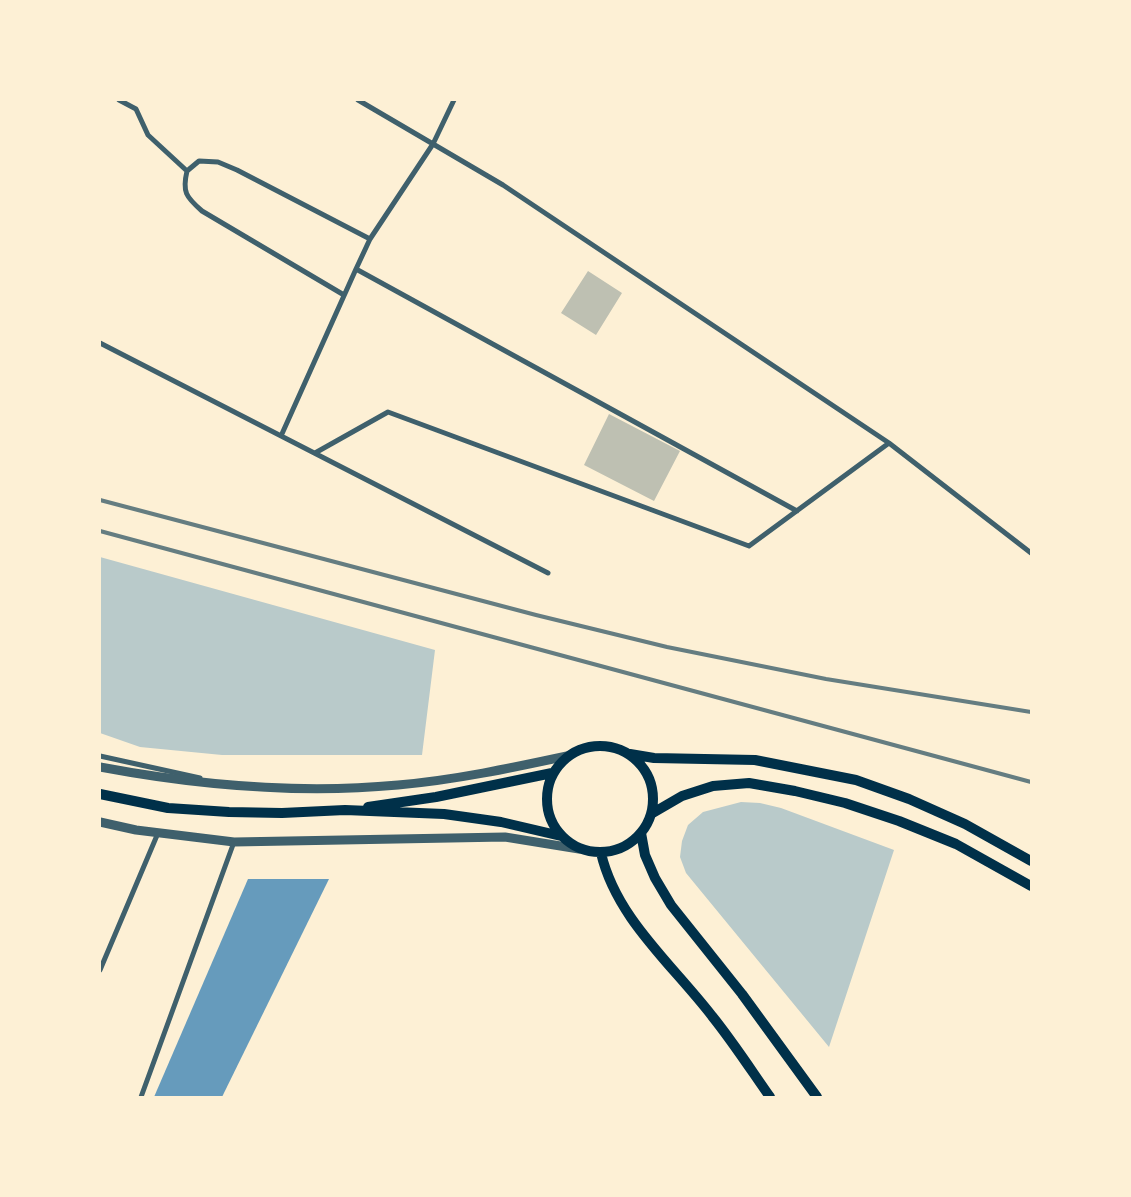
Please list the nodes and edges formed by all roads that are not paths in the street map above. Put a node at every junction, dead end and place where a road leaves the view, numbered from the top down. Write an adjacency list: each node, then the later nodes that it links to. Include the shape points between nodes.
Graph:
1 (119, 100): 5 (street, via 136,109 148,135)
2 (358, 100): 4 (street)
3 (454, 100): 4 (street)
4 (433, 144): 6 (street); 11 (street, via 503,185)
5 (187, 171): 6 (street, via 199,161 218,162); 8 (street, via 185,182 189,200 202,211)
6 (370, 239): 7 (street)
7 (356, 269): 8 (street); 13 (street)
8 (344, 295): 10 (street)
9 (100, 343): 10 (street)
10 (281, 436): 12 (street)
11 (889, 443): 13 (street); 14 (street)
12 (315, 453): 13 (street, via 388,412 749,546); 15 (street)
13 (797, 511)
14 (1031, 553)
15 (548, 574)
16 (630, 754): 18 (main road, via 609,746 587,747); 24 (main road, via 645,770 653,792); 32 (main road, via 654,758 755,760 856,780 965,824)
17 (100, 756): 21 (street)
18 (567, 756): 20 (main road); 21 (street, via 481,774 398,785 331,788)
19 (100, 767): 21 (street)
20 (552, 773): 23 (main road); 28 (main road, via 546,795 549,817)
21 (236, 786)
22 (100, 794): 23 (main road, via 168,808 229,812)
23 (345, 810): 28 (main road, via 444,814 501,822)
24 (651, 814): 27 (main road); 33 (main road, via 682,796 713,786 749,783 795,791 908,824 956,844)
25 (100, 822): 26 (street)
26 (158, 832): 29 (street); 34 (street)
27 (640, 834): 31 (main road, via 623,847); 37 (main road, via 645,856 671,905 742,994)
28 (561, 836): 30 (main road)
29 (234, 842): 30 (street, via 505,837); 35 (street)
30 (579, 848): 31 (main road)
31 (601, 853): 36 (main road, via 613,889 633,922 713,1016)
32 (1031, 861)
33 (1031, 886)
34 (100, 970)
35 (141, 1097)
36 (770, 1097)
37 (817, 1097)

